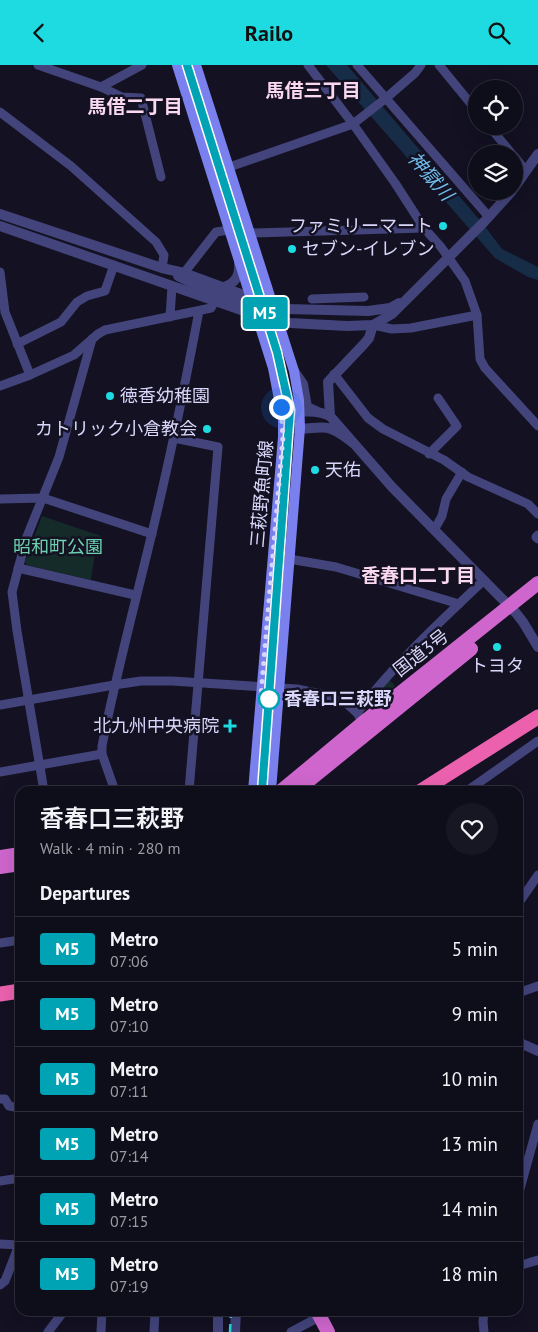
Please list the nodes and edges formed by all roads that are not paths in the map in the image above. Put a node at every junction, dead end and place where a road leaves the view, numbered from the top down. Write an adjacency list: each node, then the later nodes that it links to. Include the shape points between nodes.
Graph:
1 (38, 65): 9 (street)
2 (142, 65): 9 (street)
3 (177, 65): 20 (main road, 三萩野魚町線)
4 (196, 65): 17 (main road, 三萩野魚町線)
5 (308, 65): 13 (street)
6 (356, 65): 10 (street)
7 (421, 65): 10 (street)
8 (439, 65): 11 (street)
9 (101, 87): 22 (street, via 122,97 140,98)
10 (385, 99): 13 (street); 25 (street)
11 (468, 100)
12 (0, 112): 33 (street, via 71,166 156,242 164,255)
13 (353, 124): 17 (street); 27 (street)
14 (497, 135): 15 (street)
15 (505, 145)
16 (538, 154): 19 (street)
17 (228, 167): 20 (street); 29 (main road, 三萩野魚町線)
18 (523, 167): 19 (street)
19 (526, 171): 21 (street)
20 (212, 173): 28 (main road, 三萩野魚町線)
21 (523, 175)
22 (161, 177)
23 (504, 200): 25 (street)
24 (0, 215): 33 (street)
25 (486, 220): 30 (street)
26 (0, 226): 32 (street)
27 (424, 228): 29 (street); 30 (street)
28 (229, 229): 29 (street); 31 (main road, 三萩野魚町線); 35 (street, via 216,232)
29 (250, 233): 45 (main road, 三萩野魚町線)
30 (449, 257): 40 (street); 46 (street, via 465,281)
31 (239, 262): 37 (street, via 238,277); 41 (main road, 三萩野魚町線)
32 (114, 265): 36 (street); 51 (street, via 104,291 77,302 61,322)
33 (162, 268): 35 (street); 41 (street)
34 (0, 272): 51 (street, via 5,312)
35 (184, 273): 37 (street)
36 (172, 286): 39 (street); 47 (street)
37 (224, 287): 41 (street)
38 (364, 297): 43 (street, via 316,299)
39 (216, 301): 41 (street); 44 (street, via 212,308)
40 (404, 301): 43 (street, via 390,308 368,311); 48 (street, via 386,319)
41 (254, 306): 45 (street); 45 (street); 60 (main road, 三萩野魚町線, via 273,367)
42 (293, 309): 43 (street); 45 (street); 48 (street, via 312,315 359,317)
43 (320, 310)
44 (199, 311): 47 (street); 63 (street)
45 (276, 314): 48 (street, via 333,319 358,326); 50 (main road, 三萩野魚町線)
46 (477, 315): 48 (street, via 412,328 392,329); 61 (street, via 480,359)
47 (170, 317): 49 (street, via 105,330)
48 (373, 325): 50 (street, via 354,333 292,330 287,333); 53 (street, via 369,338)
49 (92, 339): 54 (street, via 74,355); 67 (street, via 60,457)
50 (285, 341): 52 (main road, 三萩野魚町線)
51 (17, 344): 54 (street)
52 (294, 371): 57 (street, via 303,384 308,407); 58 (main road, 三萩野魚町線)
53 (334, 374): 59 (street, via 328,382); 65 (street, via 368,418)
54 (30, 375): 55 (street)
55 (0, 386)
56 (438, 398): 65 (street, via 457,425)
57 (317, 412): 58 (street); 59 (street)
58 (300, 413): 60 (street); 62 (main road, 三萩野魚町線)
59 (330, 416): 64 (street)
60 (283, 420): 62 (street, via 288,427); 83 (main road, 三萩野魚町線)
61 (538, 426)
62 (300, 427): 64 (street, via 331,429); 72 (main road, 三萩野魚町線)
63 (174, 438): 71 (street); 81 (street, via 218,447)
64 (353, 443): 70 (street)
65 (429, 454): 66 (street)
66 (462, 473): 69 (street, via 528,504); 70 (street, via 446,499 442,516)
67 (43, 498): 68 (street); 71 (street); 73 (street)
68 (0, 499)
69 (538, 514)
70 (434, 529): 74 (street)
71 (152, 534): 76 (street)
72 (289, 559): 78 (street, via 336,567); 84 (main road, 三萩野魚町線)
73 (18, 568): 76 (street); 85 (street, via 12,592)
74 (484, 580): 78 (street); 79 (street)
75 (538, 583): 79 (highway, 国道3号)
76 (136, 595): 82 (street)
77 (538, 595): 79 (highway, 国道3号)
78 (459, 604): 87 (street, via 422,639)
79 (513, 610): 80 (street); 87 (highway, 国道3号); 100 (highway, 国道3号)
80 (538, 647)
81 (198, 683): 82 (street, via 142,681); 83 (street); 96 (street)
82 (114, 685): 85 (street); 91 (street)
83 (262, 687): 84 (street); 97 (main road, 三萩野魚町線)
84 (278, 689): 87 (street, via 297,689 335,697); 98 (main road, 三萩野魚町線)
85 (29, 701): 86 (street); 92 (street)
86 (0, 705)
87 (360, 717): 99 (highway, 国道3号)
88 (538, 717): 101 (highway)
89 (538, 729): 102 (highway)
90 (538, 741): 103 (street)
91 (102, 754): 92 (street); 95 (street)
92 (40, 766): 93 (street); 94 (street)
93 (0, 772)
94 (43, 786)
95 (113, 786)
96 (189, 786)
97 (253, 786)
98 (271, 786)
99 (286, 786)
100 (302, 786)
101 (429, 786)
102 (447, 786)
103 (474, 786)
104 (15, 855): 105 (highway)
105 (0, 857)
106 (15, 865): 107 (highway)
107 (0, 867)
108 (538, 875): 109 (street)
109 (523, 896)
110 (15, 941): 111 (street)
111 (0, 943)
112 (15, 982): 113 (highway)
113 (0, 985)
114 (538, 986): 115 (street)
115 (523, 991)
116 (15, 992): 117 (highway)
117 (0, 994)
118 (523, 1044): 119 (street)
119 (538, 1051)
120 (0, 1099): 121 (street)
121 (15, 1107)
122 (538, 1123): 123 (street)
123 (523, 1167)
124 (15, 1179): 125 (street)
125 (0, 1181)
126 (0, 1245): 127 (street)
127 (15, 1245)
128 (15, 1257): 131 (street, via 5,1281)
129 (538, 1260): 130 (street)
130 (523, 1264)
131 (0, 1285)
132 (60, 1316): 140 (street)
133 (102, 1316): 141 (street)
134 (155, 1316): 142 (street)
135 (218, 1316): 143 (street)
136 (236, 1316): 144 (street)
137 (315, 1316): 145 (street)
138 (319, 1316): 146 (highway)
139 (484, 1316): 147 (street)
140 (48, 1332)
141 (101, 1332)
142 (154, 1332)
143 (218, 1332)
144 (235, 1332)
145 (291, 1332)
146 (328, 1332)
147 (484, 1332)

